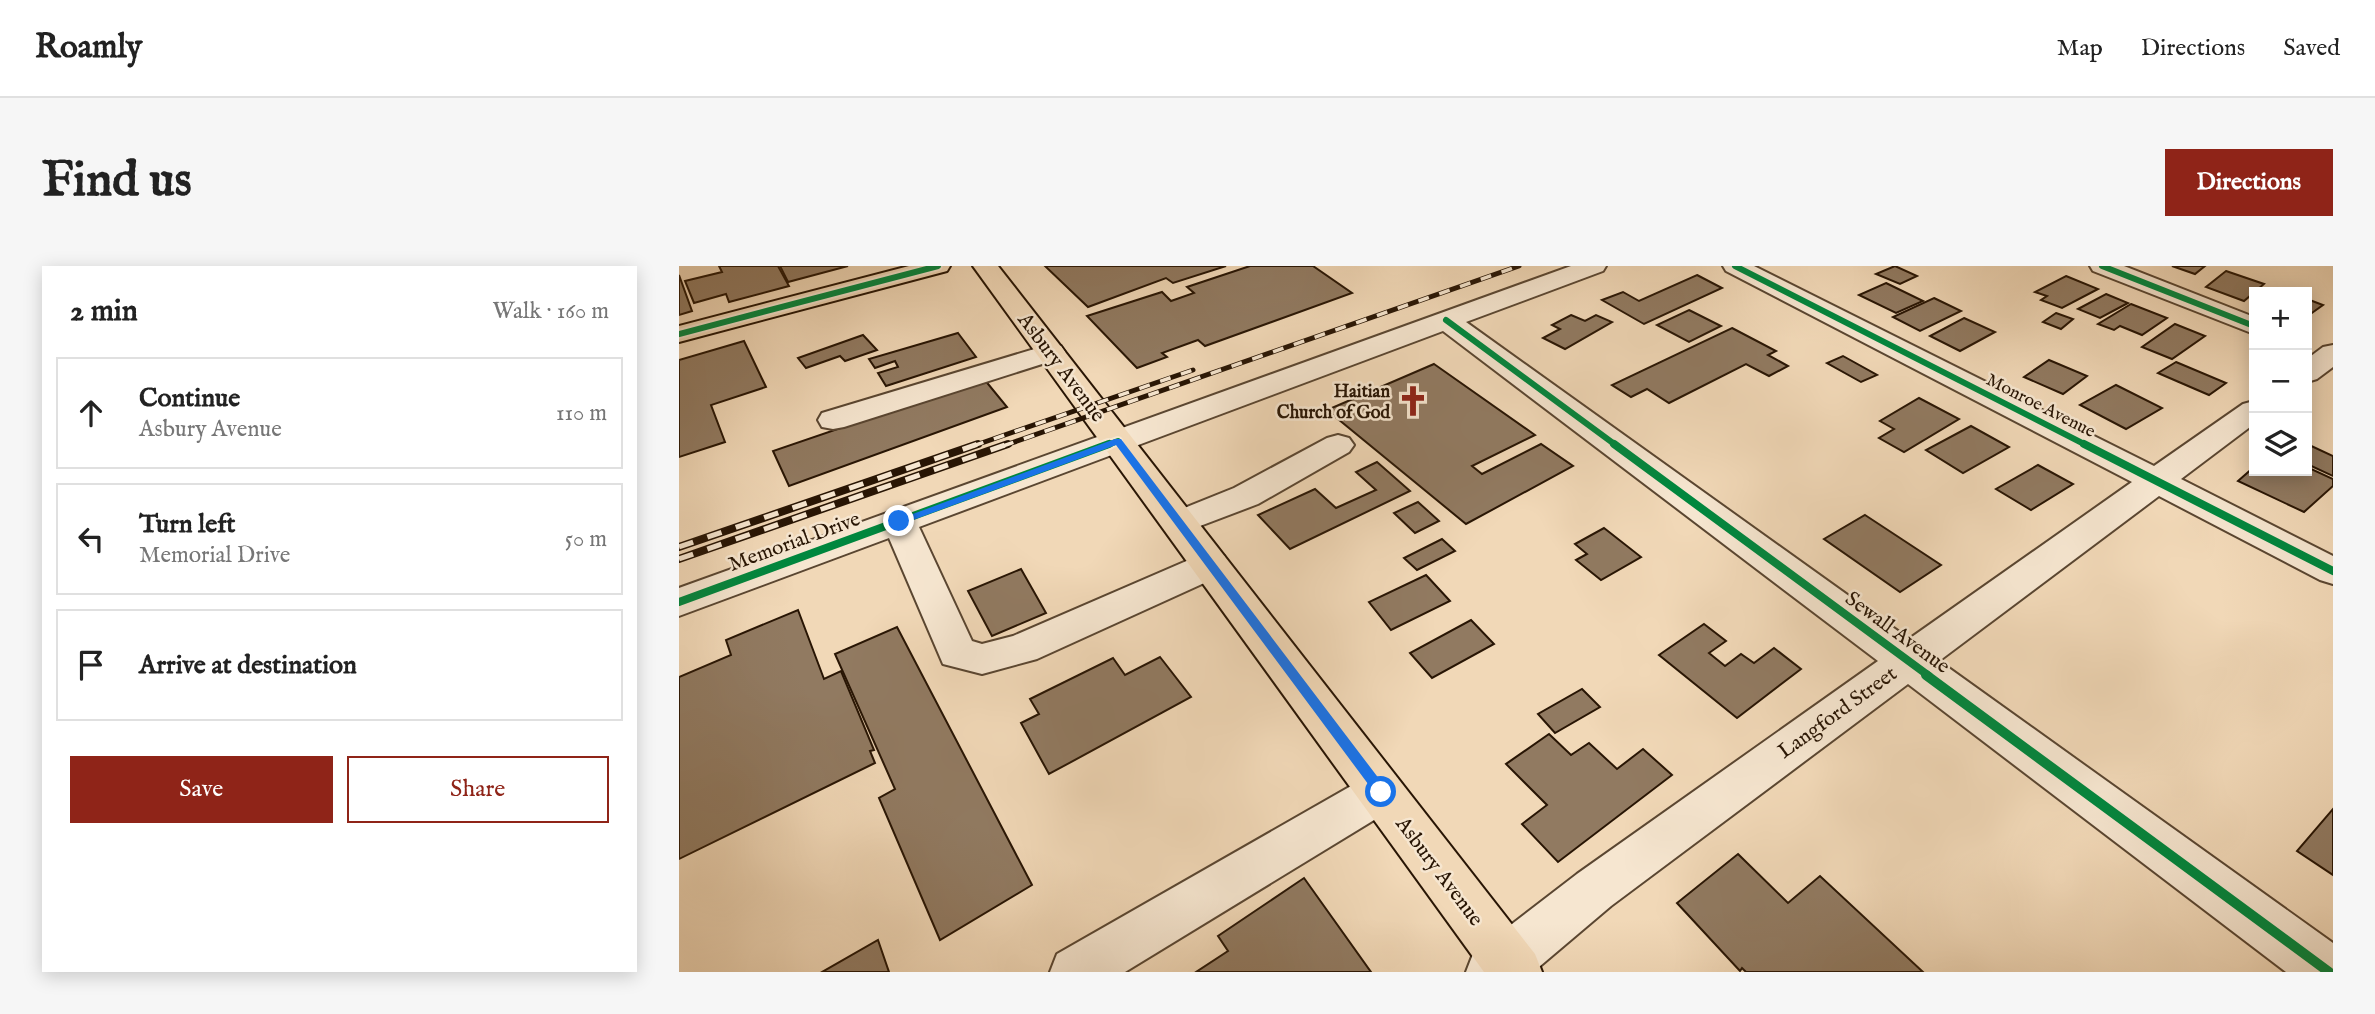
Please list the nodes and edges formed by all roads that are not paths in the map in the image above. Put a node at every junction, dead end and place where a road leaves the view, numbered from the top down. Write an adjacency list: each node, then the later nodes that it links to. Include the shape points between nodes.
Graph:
1 (938, 266): 8 (main road)
2 (985, 266): 9 (main road, Asbury Avenue)
3 (1594, 266): 6 (street, Memorial Drive)
4 (1735, 266): 16 (street, Monroe Avenue)
5 (2102, 266): 7 (street)
6 (1446, 320): 14 (street, Memorial Drive); 22 (street, Sewall Avenue)
7 (2249, 324)
8 (679, 334)
9 (1051, 352): 13 (street); 14 (main road, Asbury Avenue)
10 (2326, 353): 11 (street)
11 (2312, 368)
12 (2250, 413): 16 (street, Langford Street)
13 (833, 420)
14 (1118, 441): 17 (street, Memorial Drive); 18 (main road, Asbury Avenue)
15 (1339, 445): 18 (street, via 1246,496)
16 (2156, 481): 20 (street, Monroe Avenue); 22 (street, Langford Street)
17 (899, 521): 19 (street, via 957,653 982,659 1023,648); 21 (street, Memorial Drive)
18 (1179, 523): 19 (main road, Asbury Avenue)
19 (1211, 565): 23 (main road, Asbury Avenue)
20 (2333, 571)
21 (679, 602)
22 (1907, 660): 24 (street, Langford Street, via 1594,890); 26 (street, Sewall Avenue)
23 (1381, 792): 24 (main road, Asbury Avenue); 25 (street)
24 (1505, 968)
25 (1076, 972)
26 (2329, 972)

